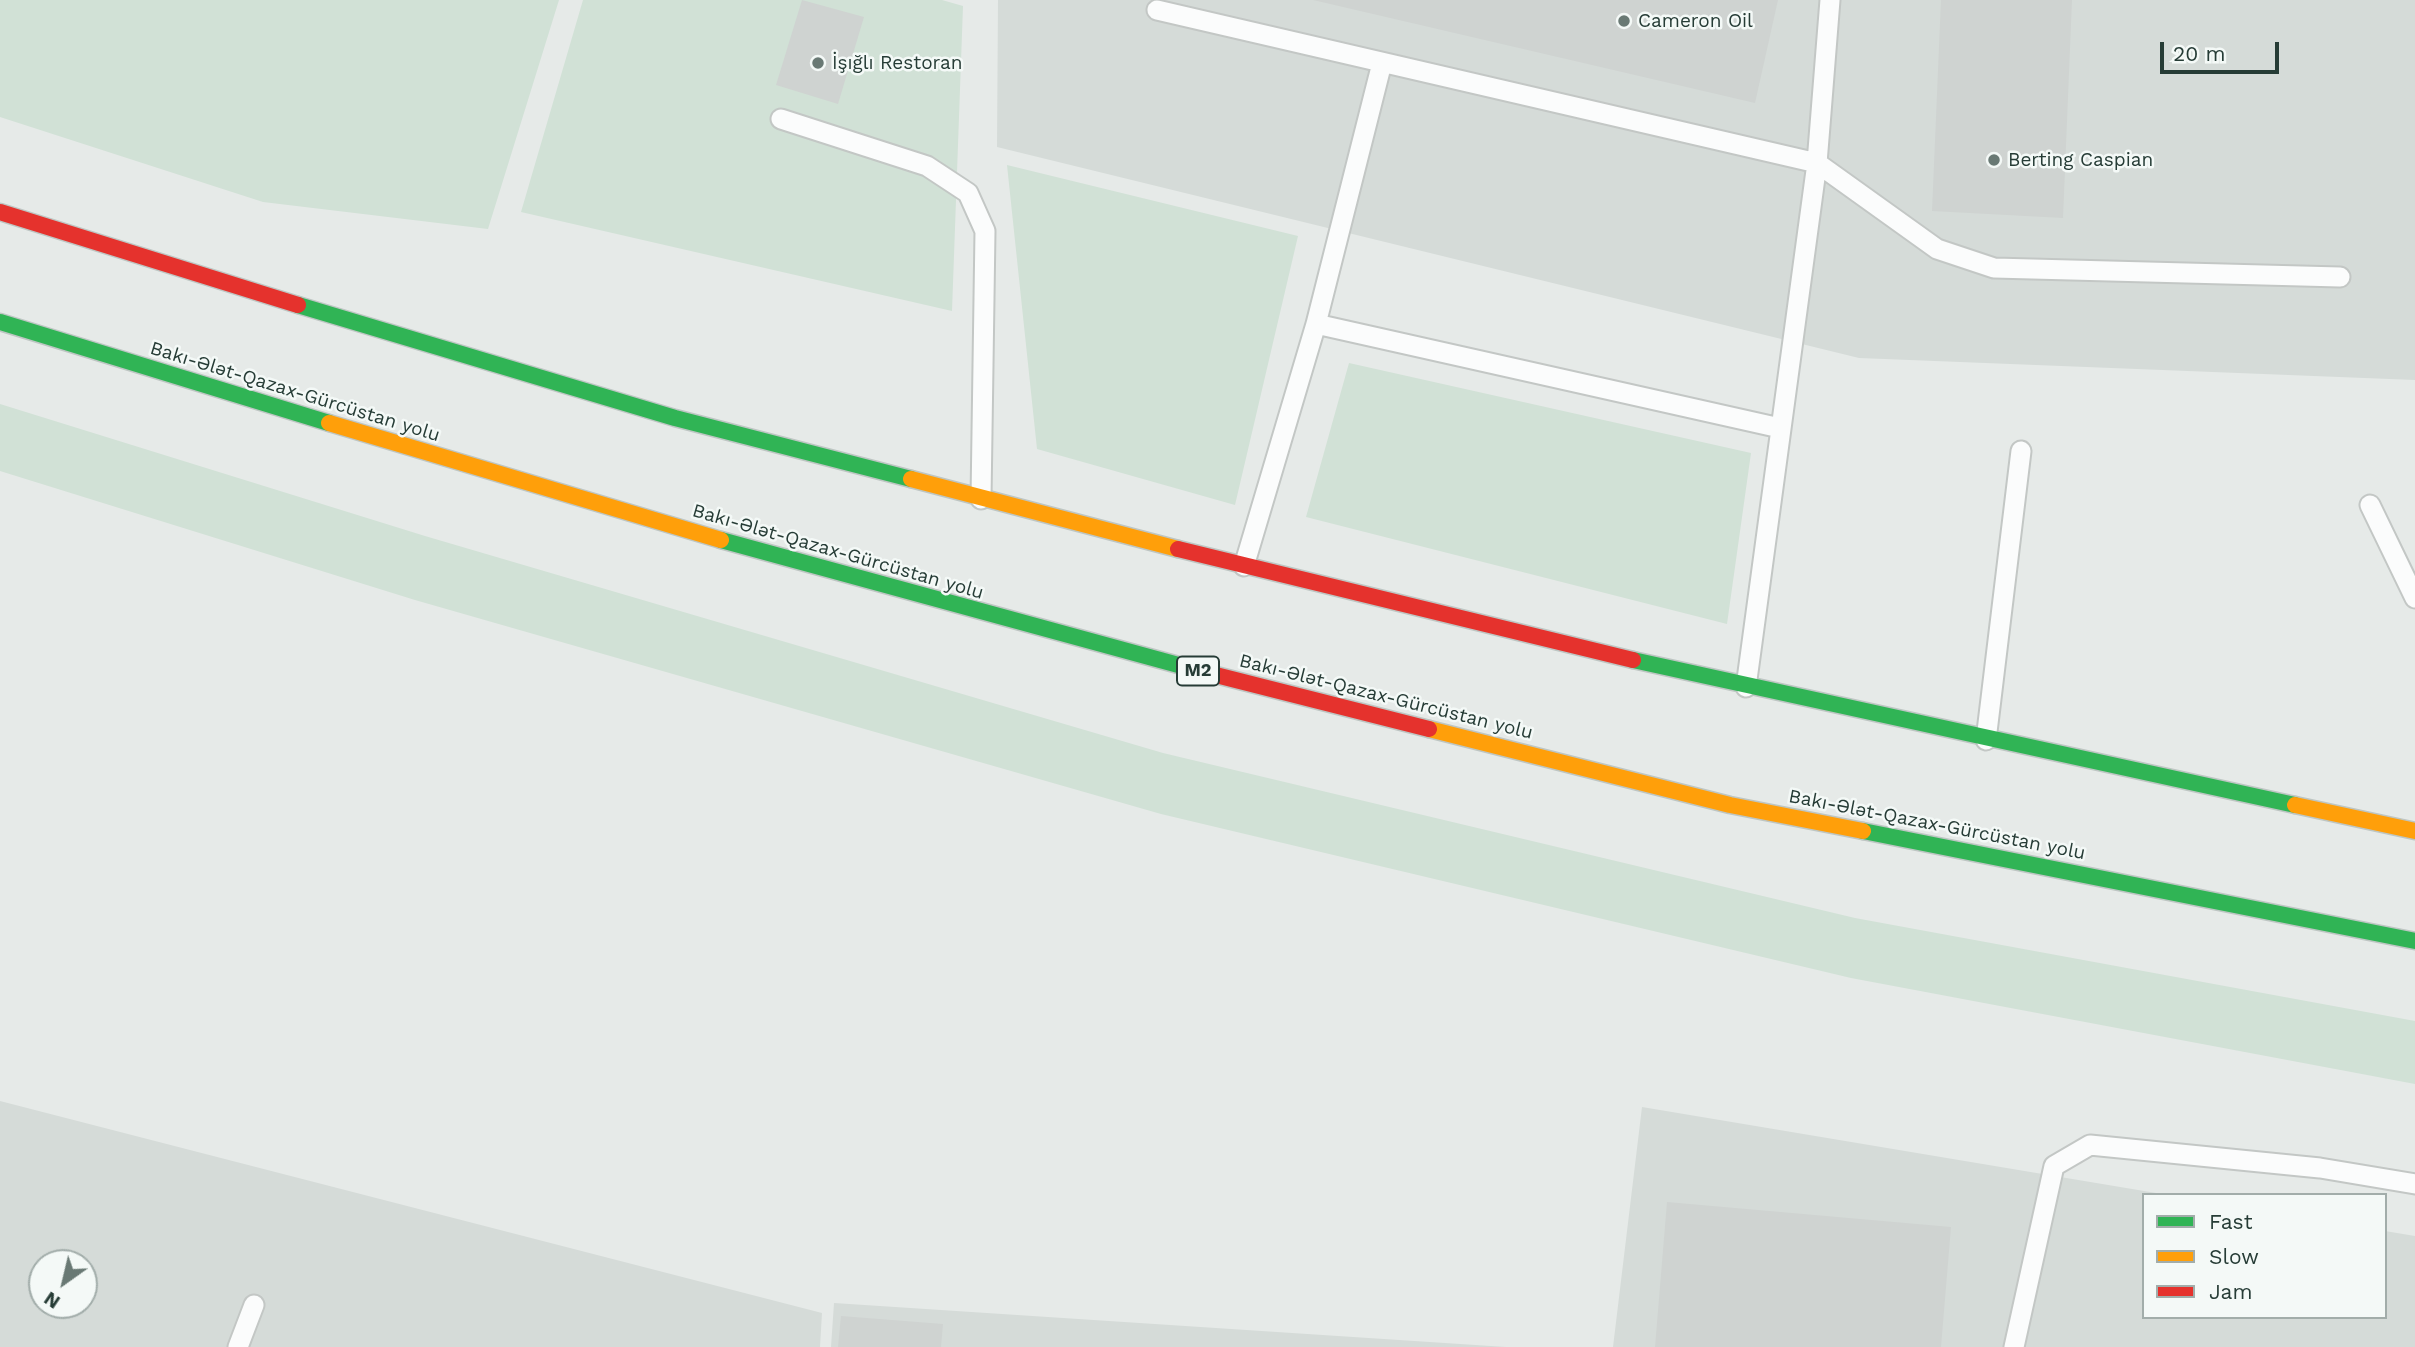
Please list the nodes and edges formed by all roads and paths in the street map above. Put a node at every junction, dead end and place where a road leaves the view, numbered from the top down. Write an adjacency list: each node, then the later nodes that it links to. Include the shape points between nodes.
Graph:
1 (1830, 0): 5 (lane)
2 (1157, 10): 3 (lane)
3 (1382, 62): 5 (lane); 9 (lane)
4 (781, 119): 12 (lane, via 927,166 968,193 985,231)
5 (1817, 163): 7 (lane, via 1937,249 1994,268); 10 (lane)
6 (0, 212): 12 (highway, via 675,418)
7 (2340, 278)
8 (0, 322): 19 (highway, Bakı-Ələt-Qazax-Gürcüstan yolu / M2, via 662,524 964,610 1238,681 1730,805)
9 (1316, 324): 10 (lane); 14 (lane)
10 (1780, 428): 16 (lane)
11 (2021, 451): 17 (lane)
12 (981, 499): 14 (highway)
13 (2370, 505): 15 (lane)
14 (1244, 566): 16 (highway)
15 (2415, 598)
16 (1746, 687): 17 (highway)
17 (1986, 740): 18 (highway)
18 (2415, 831)
19 (2415, 941)
20 (2415, 1184): 23 (lane, via 2320,1168 2090,1145 2054,1166)
21 (254, 1305): 22 (lane)
22 (238, 1347)
23 (2014, 1347)

